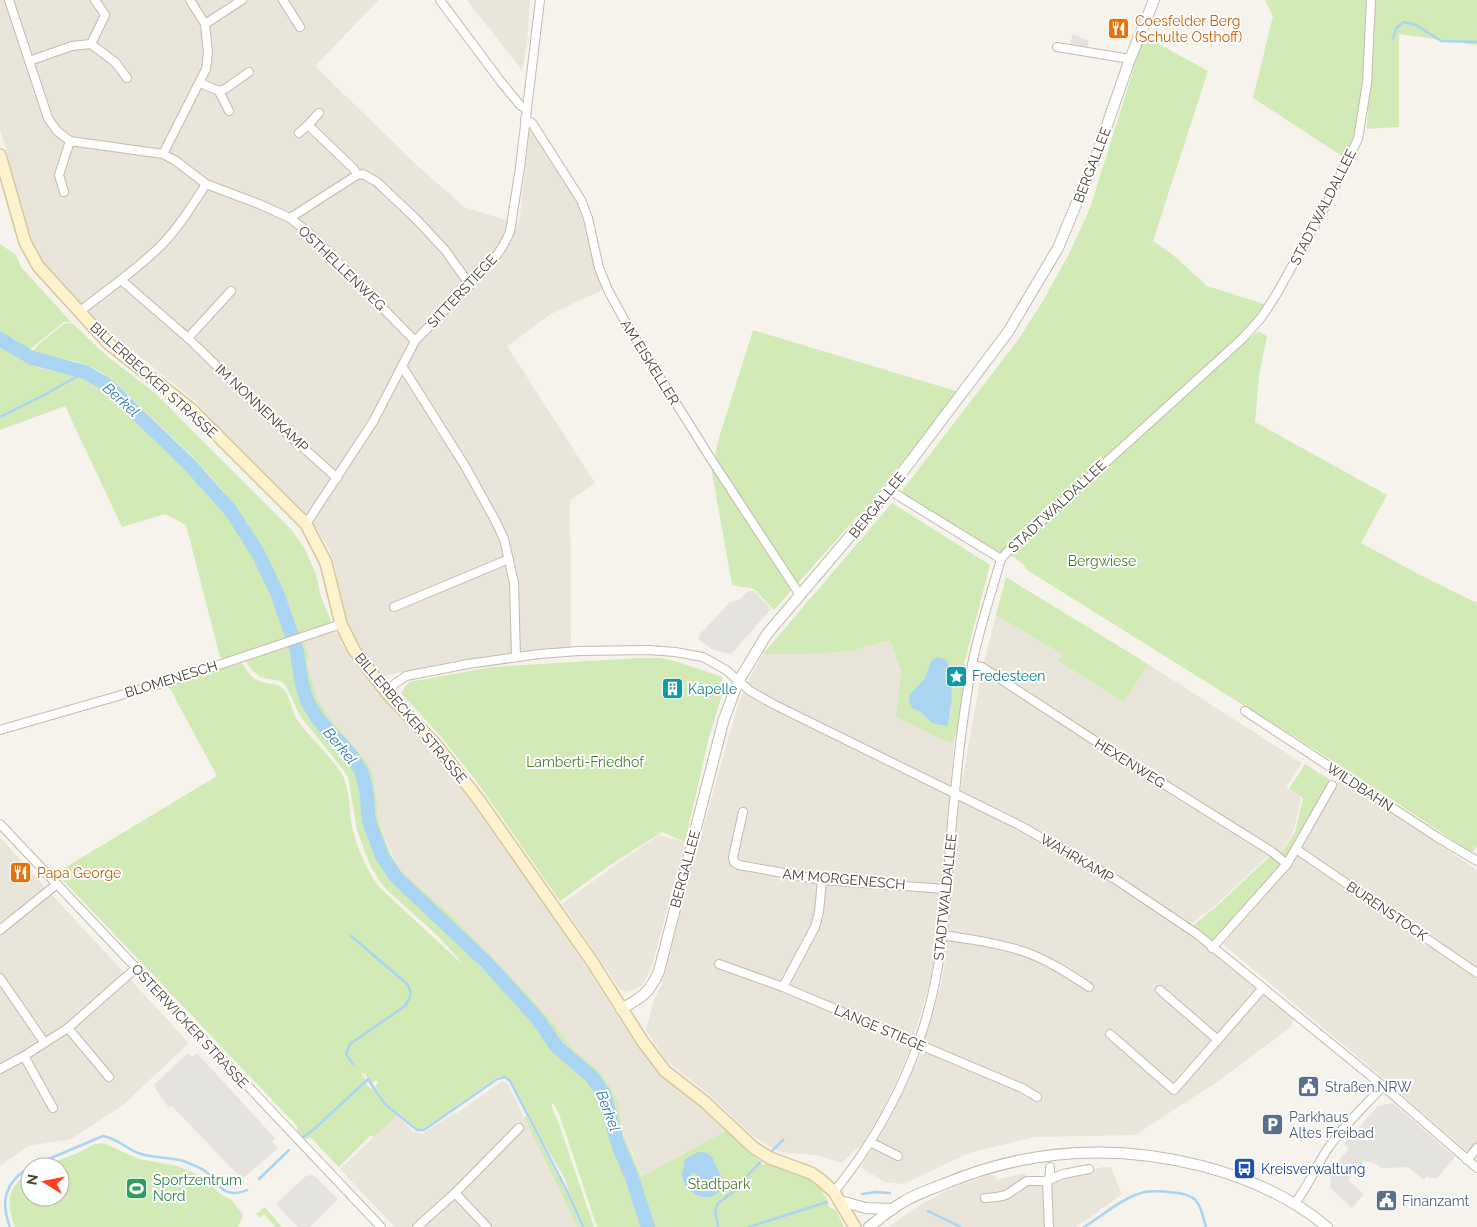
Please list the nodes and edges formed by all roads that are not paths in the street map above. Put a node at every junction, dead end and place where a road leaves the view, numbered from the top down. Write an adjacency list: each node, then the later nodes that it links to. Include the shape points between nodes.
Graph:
1 (9, 0): 15 (street)
2 (94, 0): 12 (street, via 105,15)
3 (190, 0): 10 (street)
4 (242, 0): 10 (street)
5 (283, 0): 11 (street)
6 (440, 0): 20 (street, via 501,82)
7 (540, 0): 20 (street, SITTERSTIEGE)
8 (1154, 0): 14 (street, BERGALLEE)
9 (1371, 0): 44 (street, STADTWALDALLEE, via 1367,83 1358,139 1325,207 1261,318)
10 (205, 24): 18 (street, via 208,53)
11 (300, 27)
12 (91, 44): 15 (street, via 72,46); 17 (street, via 115,62)
13 (1058, 47): 14 (street)
14 (1130, 59): 41 (street, BERGALLEE, via 1097,154 1058,248 1008,332)
15 (29, 61): 26 (street, via 48,118)
16 (248, 72): 19 (street)
17 (127, 78)
18 (200, 83): 19 (street); 27 (street)
19 (219, 91): 21 (street)
20 (526, 109): 23 (street, SITTERSTIEGE)
21 (229, 111)
22 (319, 113): 24 (street)
23 (525, 119): 34 (street, SITTERSTIEGE, via 510,232 494,259); 45 (street, AM EISKELLER, via 532,123 581,200 599,268 627,325)
24 (308, 125): 25 (street); 29 (street)
25 (299, 133)
26 (70, 141): 27 (street); 31 (street, via 59,175)
27 (163, 154): 30 (street)
28 (0, 155): 36 (main road, BILLERBECKER STRASSE, via 25,242 38,266)
29 (357, 175): 32 (street); 34 (street, via 363,174 377,182 409,212 445,250)
30 (206, 184): 32 (street, OSTHELLENWEG); 33 (street, via 172,232)
31 (64, 192)
32 (290, 218): 38 (street, OSTHELLENWEG, via 309,233)
33 (121, 280): 36 (street); 37 (street, IM NONNENKAMP)
34 (470, 285): 38 (street, SITTERSTIEGE)
35 (231, 291): 37 (street)
36 (79, 312): 42 (main road, BILLERBECKER STRASSE, via 109,344 191,409)
37 (188, 338): 40 (street, IM NONNENKAMP)
38 (416, 341): 39 (street, SITTERSTIEGE)
39 (402, 366): 40 (street, SITTERSTIEGE, via 373,422); 43 (street, via 495,520)
40 (337, 478): 42 (street, SITTERSTIEGE)
41 (889, 490): 44 (street); 45 (street, BERGALLEE)
42 (306, 524): 47 (main road, BILLERBECKER STRASSE, via 329,571)
43 (509, 559): 46 (street); 48 (street, via 514,583)
44 (1001, 559): 49 (street, STADTWALDALLEE)
45 (800, 594): 50 (street, BERGALLEE, via 767,634)
46 (394, 607)
47 (341, 624): 51 (main road, BILLERBECKER STRASSE, via 354,650); 53 (street, BLOMENESCH, via 177,679)
48 (516, 657): 50 (street, WAHRKAMP, via 579,651 675,652 703,657 726,670); 51 (street, WAHRKAMP, via 406,676)
49 (972, 664): 55 (street, STADTWALDALLEE); 60 (street, HEXENWEG, via 982,667)
50 (738, 682): 55 (street, WAHRKAMP, via 775,706); 75 (street, BERGALLEE, via 724,719 659,971 647,993)
51 (387, 693): 75 (main road, BILLERBECKER STRASSE, via 437,746 480,800 571,930)
52 (1245, 711): 59 (street, WILDBAHN)
53 (0, 730)
54 (1332, 784): 58 (street)
55 (955, 793): 63 (street, STADTWALDALLEE); 66 (street, WAHRKAMP, via 1115,879 1197,934)
56 (743, 812): 61 (street, AM MORGENESCH, via 734,862)
57 (0, 824): 62 (street, OSTERWICKER STRASSE)
58 (1296, 850): 60 (street); 69 (street, BURENSTOCK)
59 (1477, 861)
60 (1287, 864): 66 (street)
61 (822, 880): 63 (street, AM MORGENESCH); 71 (street, via 815,927)
62 (57, 884): 64 (street); 68 (street, OSTERWICKER STRASSE)
63 (946, 889): 65 (street, STADTWALDALLEE)
64 (0, 930)
65 (942, 935): 72 (street, via 1027,952 1065,971); 80 (street, STADTWALDALLEE, via 937,973)
66 (1212, 948): 73 (street, WAHRKAMP)
67 (719, 964): 71 (street, LANGE STIEGE)
68 (136, 968): 76 (street); 101 (street, OSTERWICKER STRASSE)
69 (1477, 973)
70 (0, 978): 79 (street)
71 (782, 987): 80 (street, LANGE STIEGE)
72 (1089, 988)
73 (1263, 988): 78 (street); 84 (street, WAHRKAMP)
74 (1160, 990): 78 (street)
75 (621, 1009): 97 (main road, BILLERBECKER STRASSE, via 665,1071 705,1102 754,1148 770,1158 811,1173)
76 (68, 1028): 79 (street); 83 (street)
77 (1110, 1034): 78 (street, via 1174,1090)
78 (1218, 1040)
79 (44, 1042): 81 (street)
80 (918, 1043): 85 (street, LANGE STIEGE); 88 (street, STADTWALDALLEE, via 896,1096)
81 (24, 1056): 82 (street); 86 (street)
82 (0, 1069)
83 (109, 1077)
84 (1383, 1086): 91 (street, WAHRKAMP); 99 (street, via 1329,1146)
85 (1038, 1097)
86 (53, 1108)
87 (519, 1128): 96 (street)
88 (870, 1142): 90 (street); 97 (street, STADTWALDALLEE)
89 (1477, 1148): 91 (street)
90 (898, 1156)
91 (1467, 1160): 93 (street, WAHRKAMP)
92 (1050, 1167): 95 (street)
93 (1477, 1168)
94 (1089, 1169): 95 (street)
95 (1047, 1180): 98 (street, via 1027,1181 1006,1195); 106 (street)
96 (455, 1193): 102 (street); 103 (street)
97 (837, 1197): 100 (street, via 866,1208); 104 (main road, BILLERBECKER STRASSE)
98 (985, 1198)
99 (1295, 1204): 100 (street, via 1262,1186 1216,1170 1144,1155 1094,1152 1030,1158 996,1166 946,1183); 107 (street)
100 (893, 1208): 105 (street)
101 (381, 1227)
102 (417, 1227)
103 (488, 1227)
104 (855, 1227)
105 (869, 1227)
106 (1049, 1227)
107 (1327, 1227)

